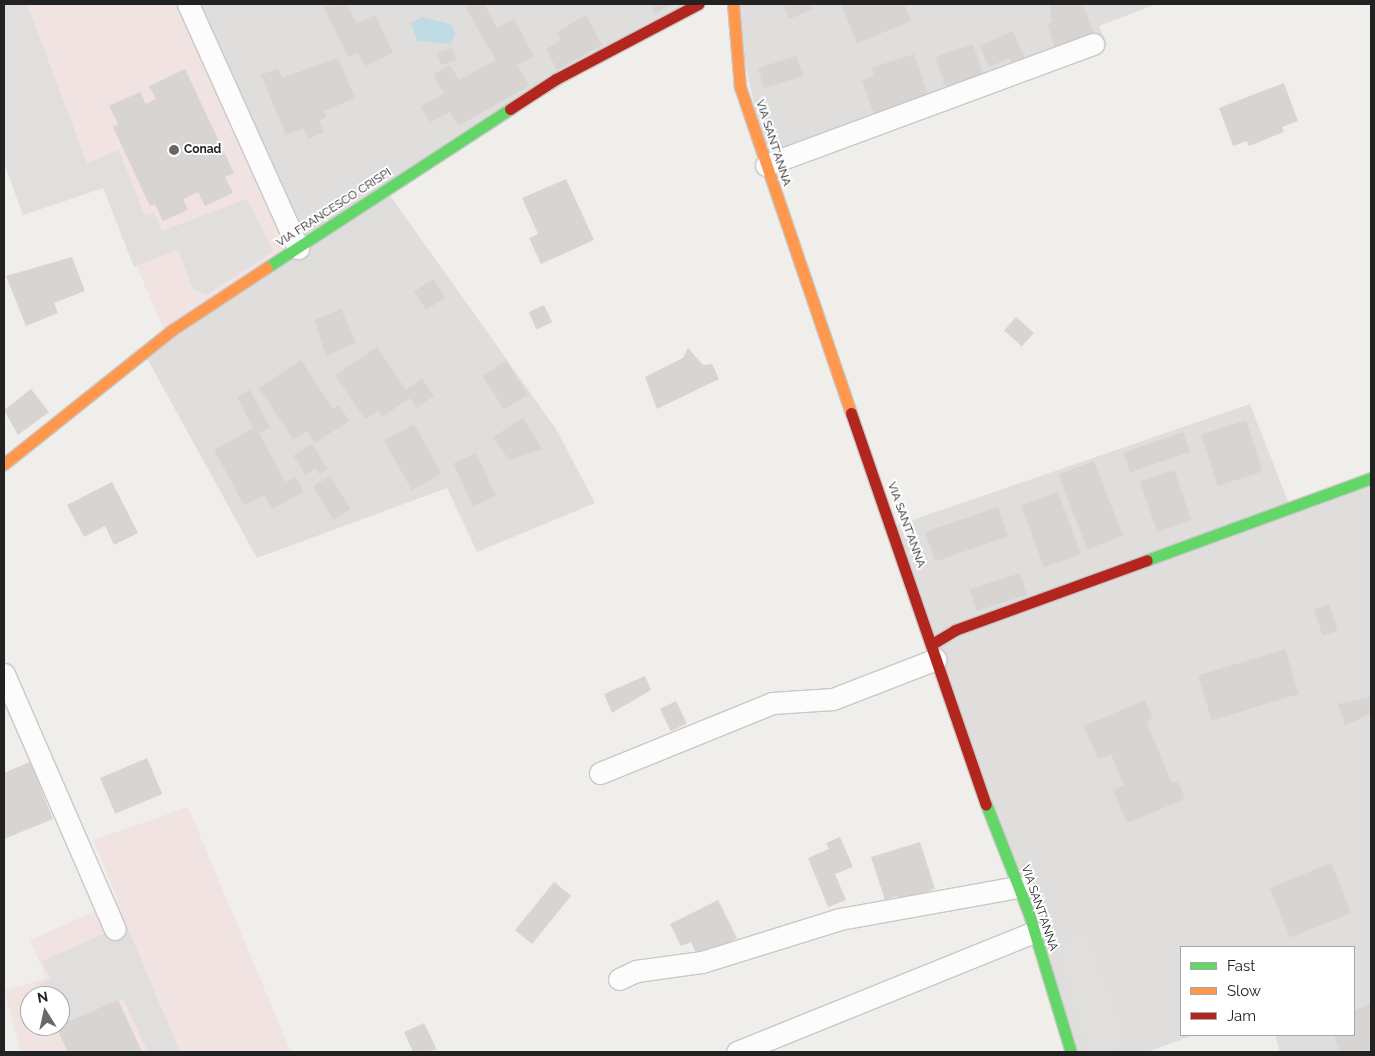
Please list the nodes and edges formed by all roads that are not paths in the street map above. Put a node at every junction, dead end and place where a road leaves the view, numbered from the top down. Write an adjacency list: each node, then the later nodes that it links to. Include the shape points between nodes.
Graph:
1 (188, 4): 6 (street)
2 (698, 4): 6 (street, VIA FRANCESCO CRISPI, via 556,79)
3 (733, 4): 5 (street, VIA SANT'ANNA, via 732,44 740,87)
4 (1094, 44): 5 (street)
5 (766, 165): 9 (street, VIA SANT'ANNA)
6 (298, 248): 7 (street, VIA FRANCESCO CRISPI, via 172,330)
7 (4, 464)
8 (1371, 478): 9 (street, via 974,623)
9 (934, 651): 11 (street, via 832,699 772,703); 12 (street, VIA SANT'ANNA)
10 (4, 674): 13 (street)
11 (600, 773)
12 (1018, 887): 14 (street, VIA SANT'ANNA); 15 (street, via 840,919 702,962 636,972)
13 (115, 929)
14 (1034, 932): 16 (street); 17 (street, VIA SANT'ANNA)
15 (619, 979)
16 (737, 1052)
17 (1071, 1052)

